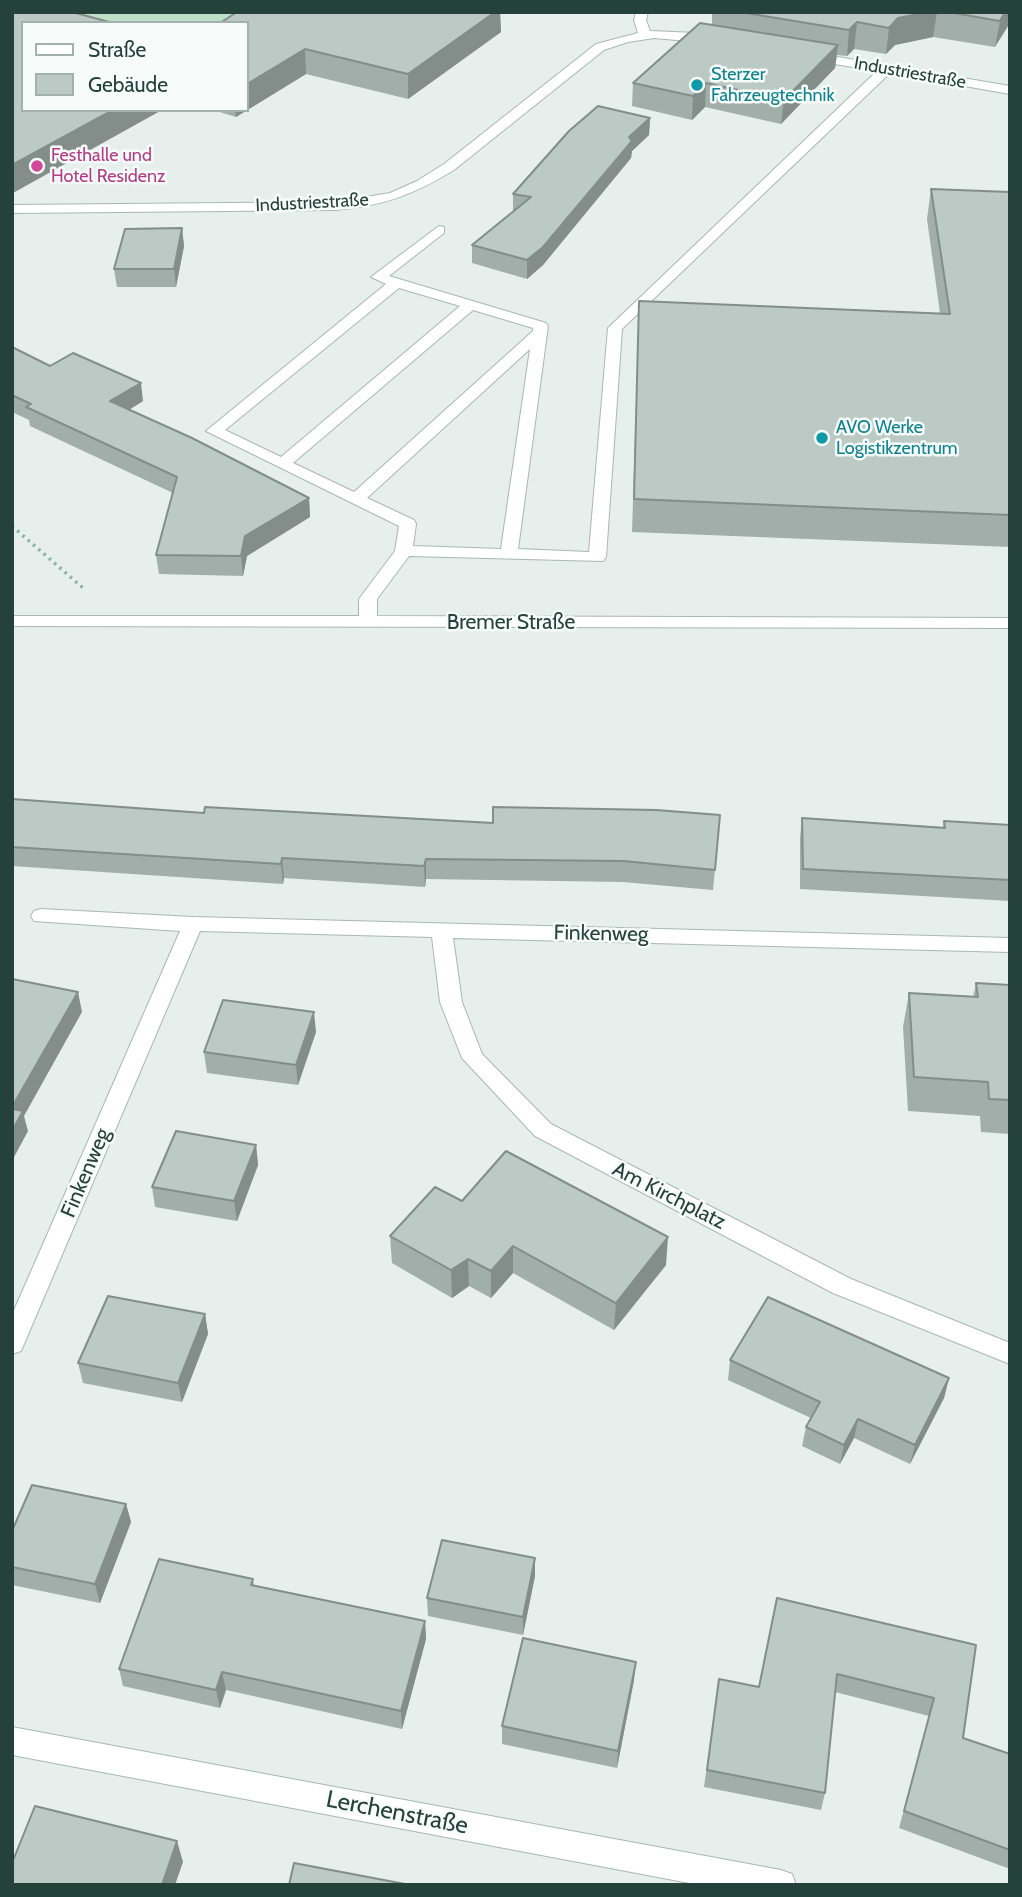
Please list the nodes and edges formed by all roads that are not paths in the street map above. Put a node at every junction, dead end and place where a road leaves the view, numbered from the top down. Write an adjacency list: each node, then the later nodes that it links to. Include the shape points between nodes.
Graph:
1 (642, 12): 2 (street)
2 (645, 34): 3 (street, Industriestraße); 7 (street, Industriestraße, via 600,47 422,184 366,203)
3 (730, 43)
4 (796, 54): 5 (street, Industriestraße)
5 (887, 69): 6 (street, Industriestraße); 15 (street, via 615,328 597,557)
6 (1010, 90)
7 (12, 208)
8 (439, 230): 9 (street, via 378,276)
9 (398, 282): 10 (street); 12 (street, via 214,431)
10 (470, 304): 11 (street, via 541,326); 12 (street)
11 (538, 334): 13 (street); 15 (street)
12 (282, 464): 13 (street)
13 (356, 499): 14 (street, via 408,524)
14 (404, 551): 15 (street); 17 (street, via 368,599)
15 (509, 554)
16 (12, 621): 17 (street, Bremer Straße)
17 (368, 622): 18 (street, Bremer Straße)
18 (1010, 624)
19 (41, 916): 20 (street, Finkenweg)
20 (193, 924): 21 (street, Finkenweg); 23 (street, Finkenweg)
21 (442, 930): 22 (street, Finkenweg); 24 (street, Am Kirchplatz, via 451,1002 473,1058 543,1130 842,1286)
22 (1010, 945)
23 (12, 1344)
24 (1010, 1354)
25 (12, 1741): 26 (street, Lerchenstraße)
26 (781, 1885)

